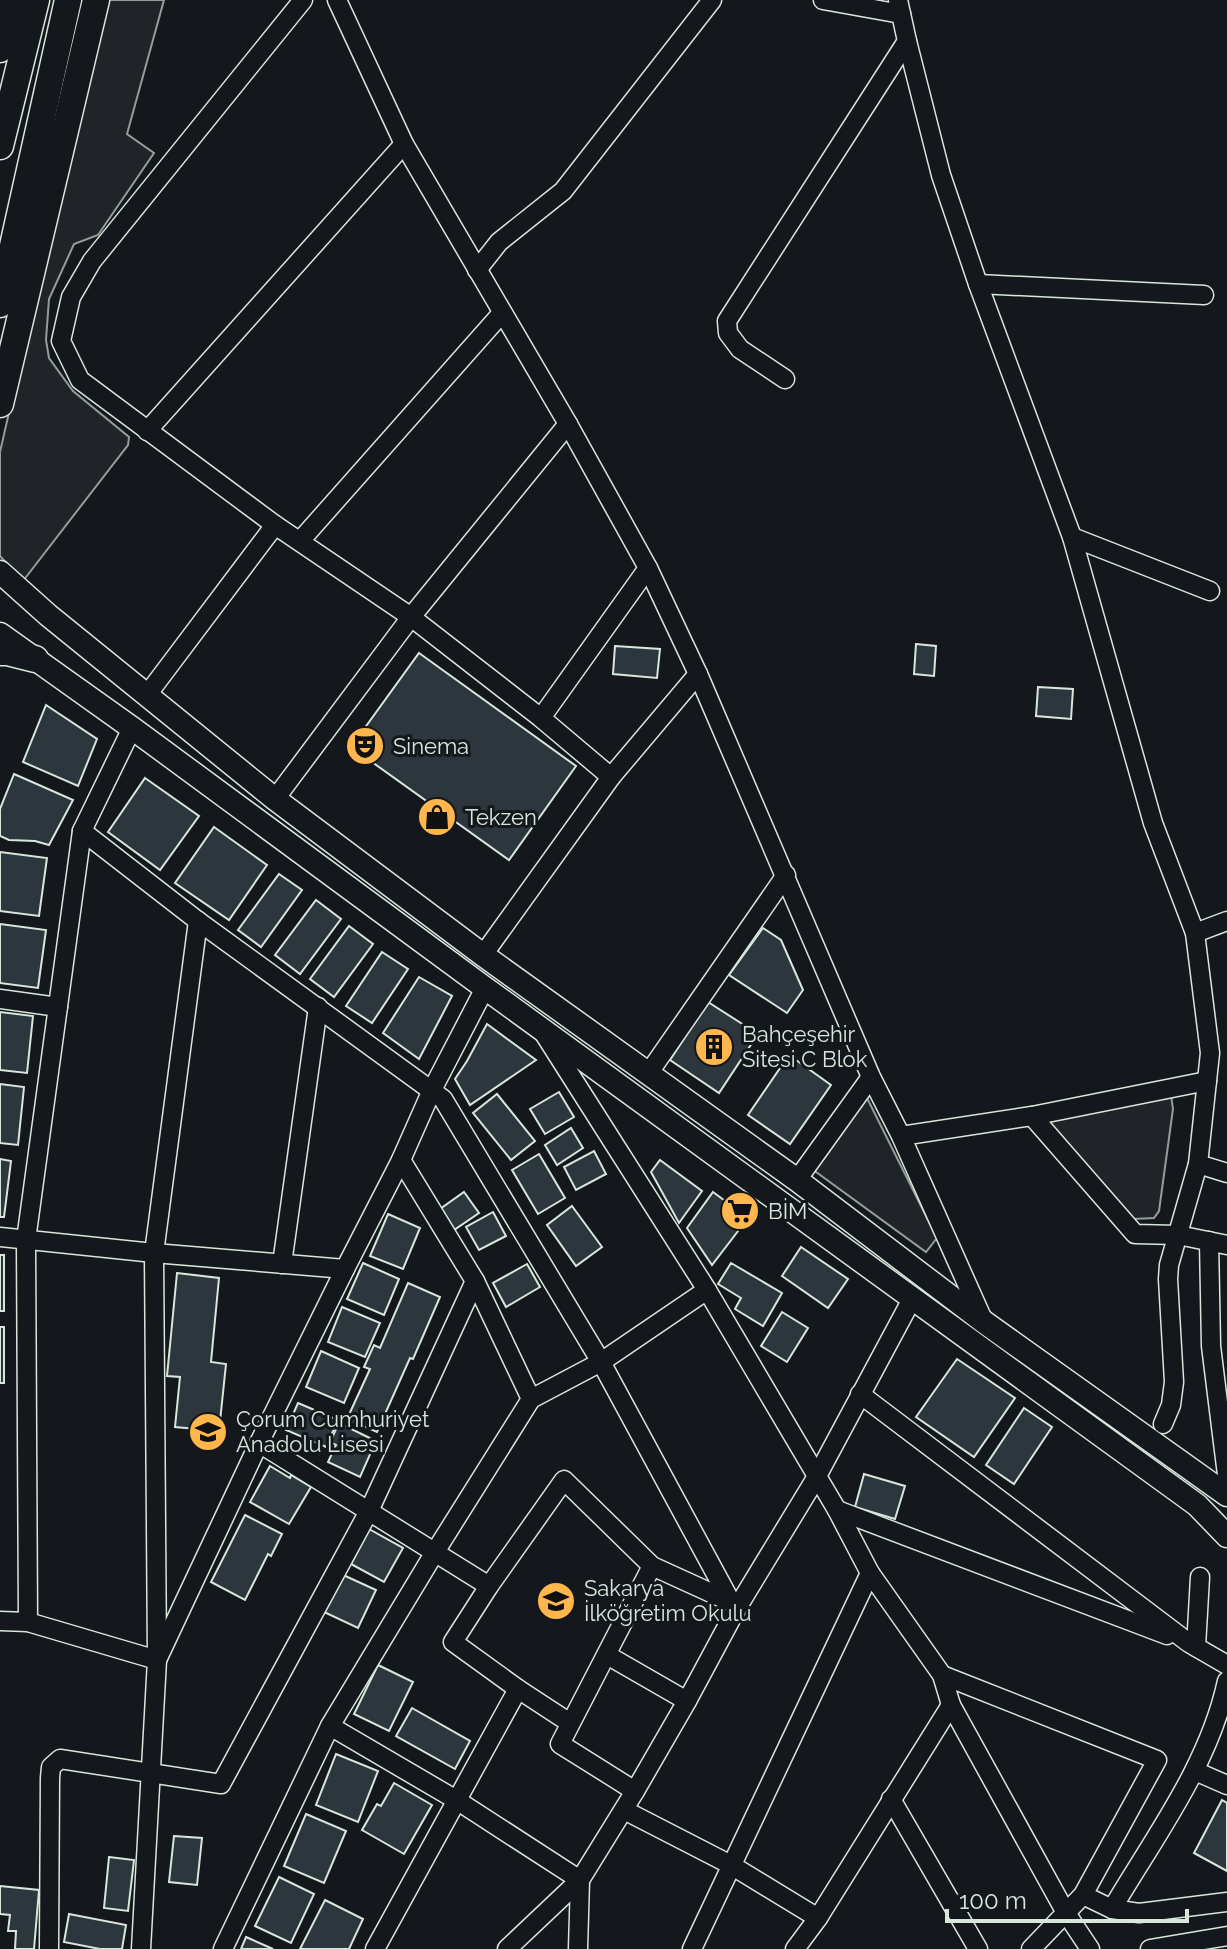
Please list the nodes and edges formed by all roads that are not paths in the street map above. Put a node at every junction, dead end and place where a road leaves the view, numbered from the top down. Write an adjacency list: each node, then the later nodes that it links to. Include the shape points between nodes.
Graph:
1 (11, 0): 11 (highway)
2 (36, 0): 13 (highway)
3 (68, 0): 17 (highway)
4 (96, 0): 20 (highway)
5 (303, 0): 22 (street, via 92,261 71,297 61,341 80,380)
6 (337, 0): 12 (street)
7 (712, 0): 14 (street, via 563,191 499,242)
8 (823, 0): 9 (street)
9 (900, 7): 10 (street)
10 (907, 41): 15 (street, via 941,175); 19 (street, via 727,321 728,333 740,349)
11 (0, 49)
12 (404, 144): 14 (street); 22 (street)
13 (0, 146)
14 (477, 270): 18 (street)
15 (978, 284): 16 (street); 24 (street)
16 (1204, 295)
17 (0, 304)
18 (502, 313): 21 (street); 25 (street)
19 (785, 379)
20 (0, 404)
21 (568, 424): 26 (street); 29 (street)
22 (147, 431): 23 (street)
23 (275, 525): 25 (street); 34 (street)
24 (1072, 537): 28 (street); 43 (street, via 1153,823)
25 (300, 541): 29 (street)
26 (648, 568): 33 (street); 35 (street)
27 (0, 572): 34 (main road)
28 (1210, 591)
29 (411, 617): 35 (street); 38 (street)
30 (0, 634): 32 (main road)
31 (0, 652): 32 (highway)
32 (35, 659): 36 (main road)
33 (698, 674): 37 (street); 40 (street)
34 (147, 695): 38 (main road)
35 (541, 718): 37 (street)
36 (132, 728): 39 (street); 45 (main road)
37 (611, 777): 44 (street)
38 (275, 799): 44 (main road)
39 (82, 831): 41 (street); 47 (street)
40 (786, 875): 50 (street); 51 (street)
41 (198, 921): 48 (street); 64 (street)
42 (1227, 921): 43 (street)
43 (1195, 933): 52 (street, via 1210,1053)
44 (491, 961): 45 (main road); 50 (main road)
45 (476, 982): 49 (main road); 53 (street)
46 (0, 999): 47 (street)
47 (58, 1007): 62 (street)
48 (318, 1007): 53 (street); 65 (street)
49 (538, 1026): 68 (street); 69 (main road)
50 (648, 1074): 59 (main road)
51 (871, 1077): 55 (street); 59 (street)
52 (1207, 1081): 54 (street); 57 (street)
53 (432, 1090): 56 (street); 72 (street, via 443,1099)
54 (1032, 1116): 55 (street); 60 (street, via 1135,1234)
55 (901, 1136): 70 (street)
56 (401, 1160): 66 (street); 67 (street)
57 (1198, 1164): 58 (street); 60 (street)
58 (1227, 1173)
59 (797, 1180): 70 (main road)
60 (1178, 1235): 63 (street); 75 (street, via 1168,1279 1174,1382)
61 (0, 1237): 62 (street)
62 (26, 1240): 64 (street); 90 (street)
63 (1218, 1243): 71 (street)
64 (154, 1253): 65 (street); 93 (street)
65 (282, 1264): 66 (street)
66 (345, 1269): 76 (street)
67 (475, 1281): 74 (street); 81 (street)
68 (707, 1290): 72 (street); 78 (street)
69 (912, 1299): 73 (street); 82 (main road, via 1197,1505)
70 (984, 1322): 79 (main road)
71 (1219, 1348): 77 (street)
72 (601, 1362): 74 (street); 88 (street)
73 (860, 1394): 78 (street); 91 (street)
74 (531, 1399): 83 (street)
75 (1163, 1424)
76 (259, 1443): 81 (street); 93 (street)
77 (1227, 1475)
78 (816, 1478): 80 (street); 88 (street)
79 (1227, 1495)
80 (837, 1510): 85 (street); 91 (street)
81 (369, 1511): 83 (street); 103 (street, via 221,1784)
82 (1227, 1536)
83 (435, 1552): 87 (street); 101 (street)
84 (652, 1566): 87 (street, via 564,1480); 88 (street); 92 (street)
85 (870, 1573): 95 (street); 109 (street)
86 (1200, 1577): 91 (street)
87 (489, 1586): 97 (street, via 453,1642)
88 (734, 1605): 98 (street)
89 (0, 1621): 90 (street)
90 (28, 1622): 93 (street)
91 (1192, 1645): 94 (street)
92 (607, 1655): 98 (street); 100 (street)
93 (157, 1660): 103 (street)
94 (1227, 1665)
95 (942, 1675): 99 (street); 111 (street, via 1157,1760)
96 (1227, 1683): 102 (street)
97 (518, 1689): 100 (street); 107 (street)
98 (687, 1701): 105 (street)
99 (951, 1705): 106 (street); 114 (street)
100 (570, 1723): 105 (street, via 560,1744)
101 (330, 1726): 107 (street); 119 (street)
102 (1195, 1771): 104 (street); 113 (street)
103 (150, 1773): 117 (street, via 60,1759 51,1767); 118 (street)
104 (1227, 1785)
105 (635, 1791): 108 (street)
106 (891, 1799): 115 (street); 125 (street)
107 (458, 1801): 110 (street); 120 (street)
108 (624, 1810): 109 (street); 110 (street)
109 (731, 1865): 115 (street); 123 (street)
110 (580, 1880): 121 (street); 122 (street)
111 (1083, 1895): 113 (street); 114 (street)
112 (1227, 1902): 113 (street, via 1139,1913)
113 (1112, 1909)
114 (1066, 1913): 126 (street); 127 (street)
115 (818, 1918): 124 (street)
116 (1227, 1936): 128 (street)
117 (49, 1949)
118 (141, 1949)
119 (223, 1949)
120 (375, 1949)
121 (507, 1949)
122 (578, 1949)
123 (692, 1949)
124 (795, 1949)
125 (978, 1949)
126 (1031, 1949)
127 (1090, 1949)
128 (1150, 1949)

